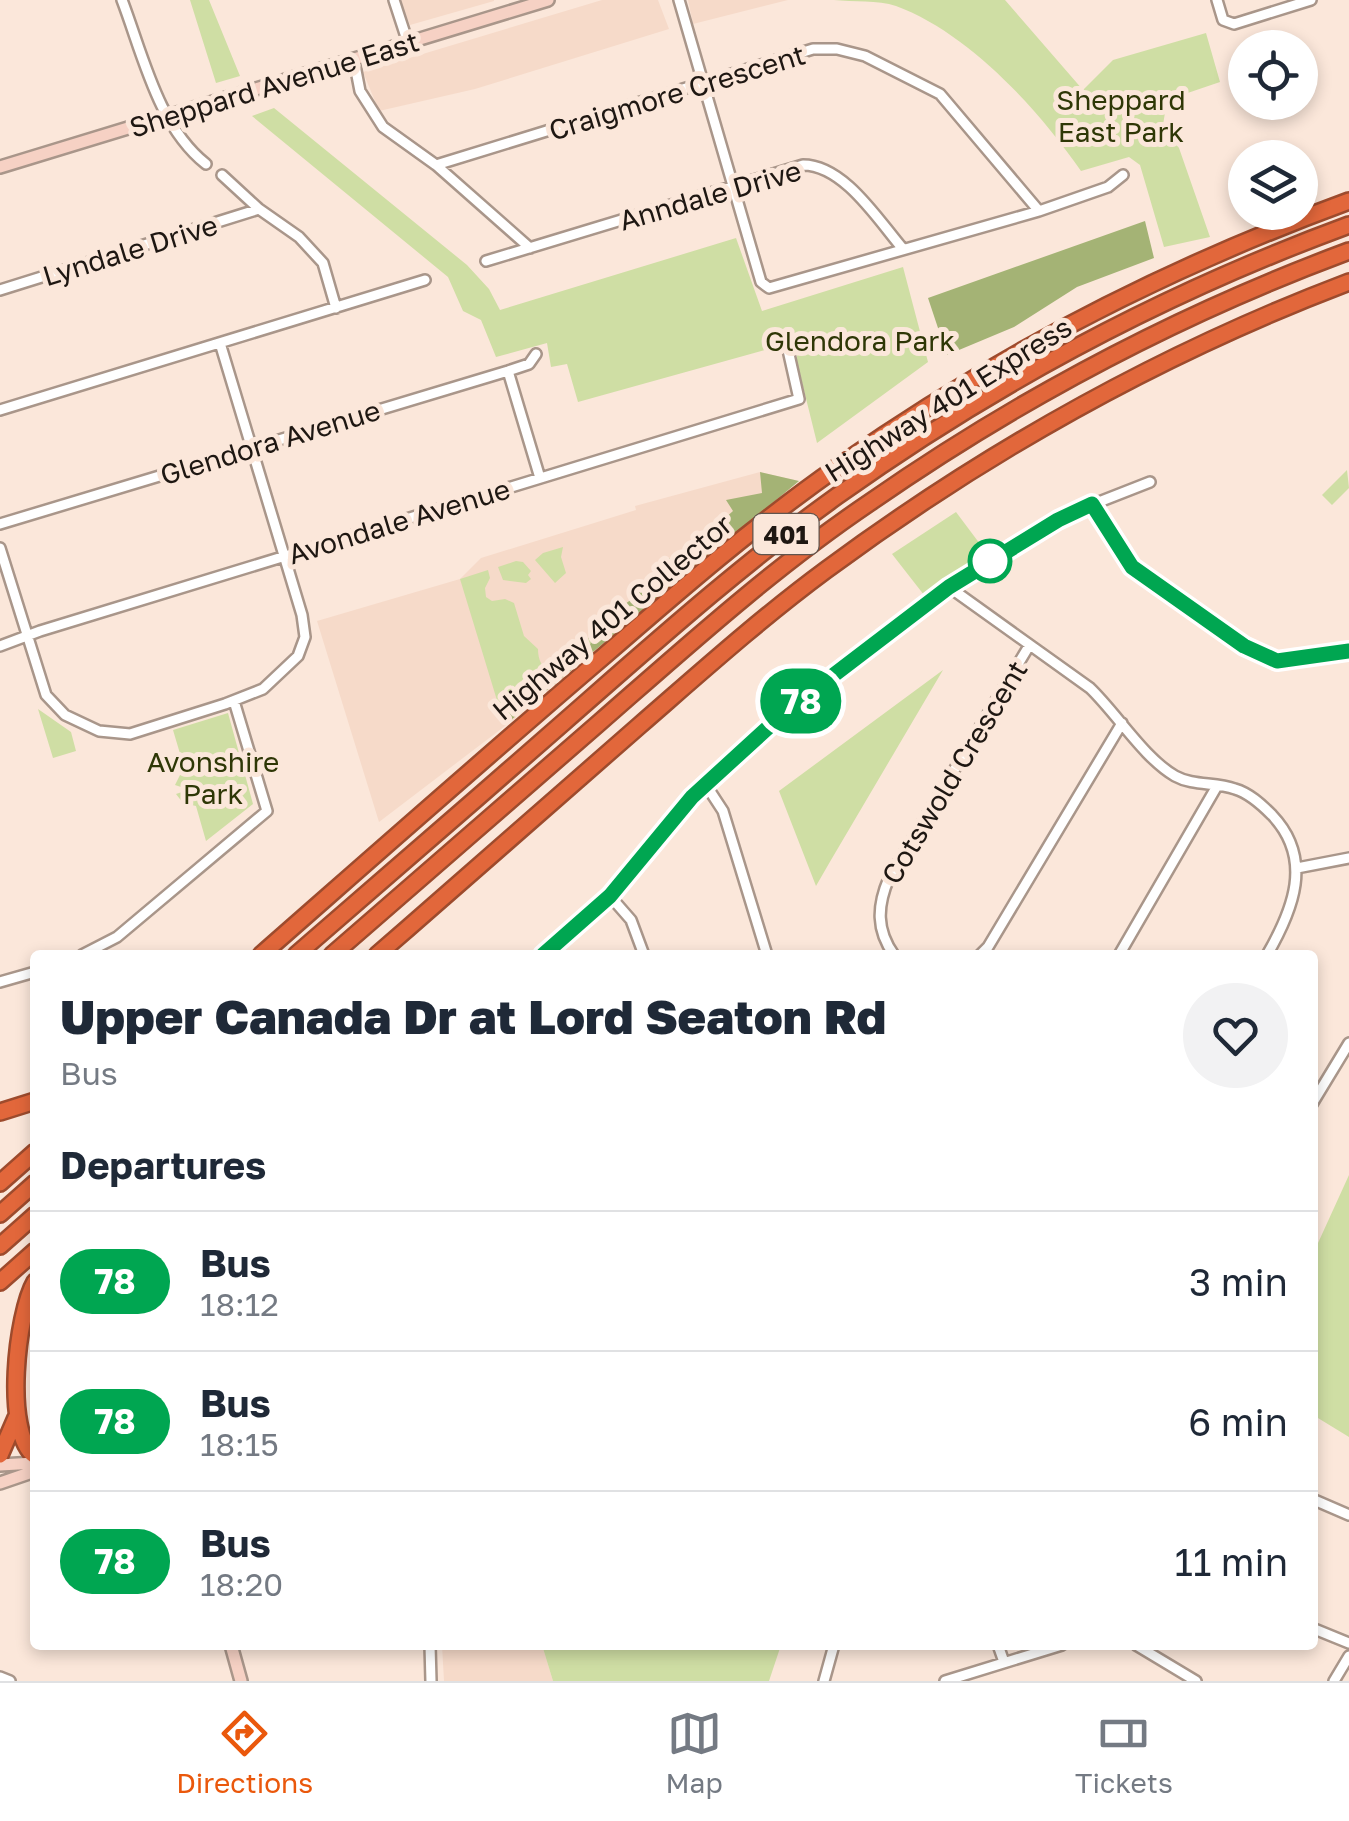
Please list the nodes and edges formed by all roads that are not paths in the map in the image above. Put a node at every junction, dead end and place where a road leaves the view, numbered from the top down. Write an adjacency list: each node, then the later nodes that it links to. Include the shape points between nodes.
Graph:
1 (122, 0): 10 (street)
2 (394, 0): 7 (street)
3 (548, 0): 7 (main road, Sheppard Avenue East)
4 (678, 0): 9 (street)
5 (1217, 0): 6 (street, via 1223,20 1234,24)
6 (1311, 0)
7 (408, 43): 8 (main road, Sheppard Avenue East)
8 (354, 60): 10 (main road, Sheppard Avenue East); 12 (street, via 360,91 384,127)
9 (704, 84): 12 (street, Craigmore Crescent); 16 (street); 21 (street, Craigmore Crescent, via 813,49 865,56 940,94)
10 (169, 116): 11 (street); 13 (main road, Sheppard Avenue East)
11 (206, 164)
12 (436, 165): 24 (street)
13 (0, 167)
14 (1123, 174): 21 (street, via 1108,187)
15 (222, 175): 20 (street)
16 (734, 186): 24 (street, Anndale Drive); 25 (street, Anndale Drive, via 803,166 825,168); 25 (street, via 761,282 769,288)
17 (1349, 191): 19 (highway)
18 (1349, 200): 28 (highway, Highway 401 Collector / 401)
19 (1318, 203)
20 (259, 209): 31 (street, Lyndale Drive); 32 (street, via 323,262)
21 (1039, 211): 25 (street)
22 (1349, 225): 61 (highway, Highway 401 Express / 401, via 1113,328 874,470 700,603)
23 (1252, 230): 28 (highway)
24 (530, 248): 27 (street, Anndale Drive)
25 (903, 249)
26 (1349, 252): 62 (highway, Highway 401 Express / 401, via 1225,303 1047,390 866,504 713,624)
27 (486, 261)
28 (1167, 276): 54 (highway, Highway 401 Collector / 401, via 963,385 810,486)
29 (425, 280): 32 (street)
30 (1349, 282): 63 (highway, 401, via 1106,391 897,518 744,634)
31 (0, 290)
32 (336, 308): 34 (street)
33 (786, 341): 39 (street, Avondale Avenue, via 799,398)
34 (220, 342): 37 (street); 38 (street)
35 (536, 354): 36 (street, Glendora Avenue)
36 (508, 371): 38 (street, Glendora Avenue); 39 (street)
37 (0, 410)
38 (250, 448): 42 (street, Glendora Avenue); 44 (street)
39 (540, 478): 44 (street, Avondale Avenue)
40 (1150, 482): 41 (street)
41 (1092, 504): 45 (street); 49 (street, via 1132,567 1244,646 1277,661)
42 (0, 524)
43 (0, 548): 46 (street)
44 (284, 556): 46 (street, Avondale Avenue); 50 (street, via 302,614 303,646 263,689)
45 (949, 587): 48 (street); 52 (street, via 784,713)
46 (27, 636): 47 (street, Avondale Avenue); 50 (street, via 46,695 65,715 99,731 130,734)
47 (0, 646)
48 (1029, 646): 51 (street, via 1090,688); 67 (street, Cotswold Crescent, via 888,878 879,918)
49 (1349, 650)
50 (234, 701): 58 (street, via 267,811 117,938)
51 (1122, 723): 53 (street, via 1176,777); 68 (street)
52 (706, 785): 57 (street); 66 (street, via 723,811)
53 (1217, 786): 56 (street, via 1257,800 1275,818); 69 (street)
54 (432, 806): 59 (highway, via 394,830); 60 (highway, Highway 401 Collector / 401)
55 (1349, 858): 56 (street)
56 (1298, 868): 70 (street, via 1292,908)
57 (610, 896): 64 (street); 65 (street, via 631,920)
58 (92, 950)
59 (256, 950)
60 (267, 950)
61 (302, 950)
62 (338, 950)
63 (384, 950)
64 (549, 950)
65 (642, 950)
66 (765, 950)
67 (891, 950)
68 (986, 950)
69 (1122, 950)
70 (1270, 950)
71 (30, 973): 72 (street)
72 (0, 982)
73 (1349, 1042): 74 (street)
74 (1318, 1094)
75 (30, 1103): 76 (highway)
76 (0, 1112)
77 (30, 1156): 78 (highway)
78 (0, 1183)
79 (30, 1187): 80 (highway)
80 (0, 1214)
81 (30, 1219): 82 (highway)
82 (1, 1245)
83 (30, 1255): 84 (highway)
84 (2, 1279)
85 (30, 1291): 86 (highway, via 19,1336)
86 (18, 1414): 87 (highway); 88 (highway)
87 (30, 1452)
88 (0, 1455)
89 (30, 1460): 90 (main road)
90 (0, 1465)
91 (30, 1473): 92 (main road)
92 (0, 1482)
93 (1318, 1502): 94 (street)
94 (1349, 1515)
95 (1318, 1630): 96 (street)
96 (1349, 1643)
97 (232, 1650): 107 (main road)
98 (430, 1650): 108 (street)
99 (833, 1650): 109 (street)
100 (1000, 1650): 104 (street)
101 (1045, 1650): 104 (street)
102 (1144, 1650): 111 (street)
103 (1349, 1656): 112 (street)
104 (1004, 1662): 110 (street)
105 (0, 1677): 106 (street)
106 (10, 1681)
107 (240, 1681)
108 (431, 1681)
109 (824, 1681)
110 (945, 1681)
111 (1196, 1681)
112 (1334, 1681)

